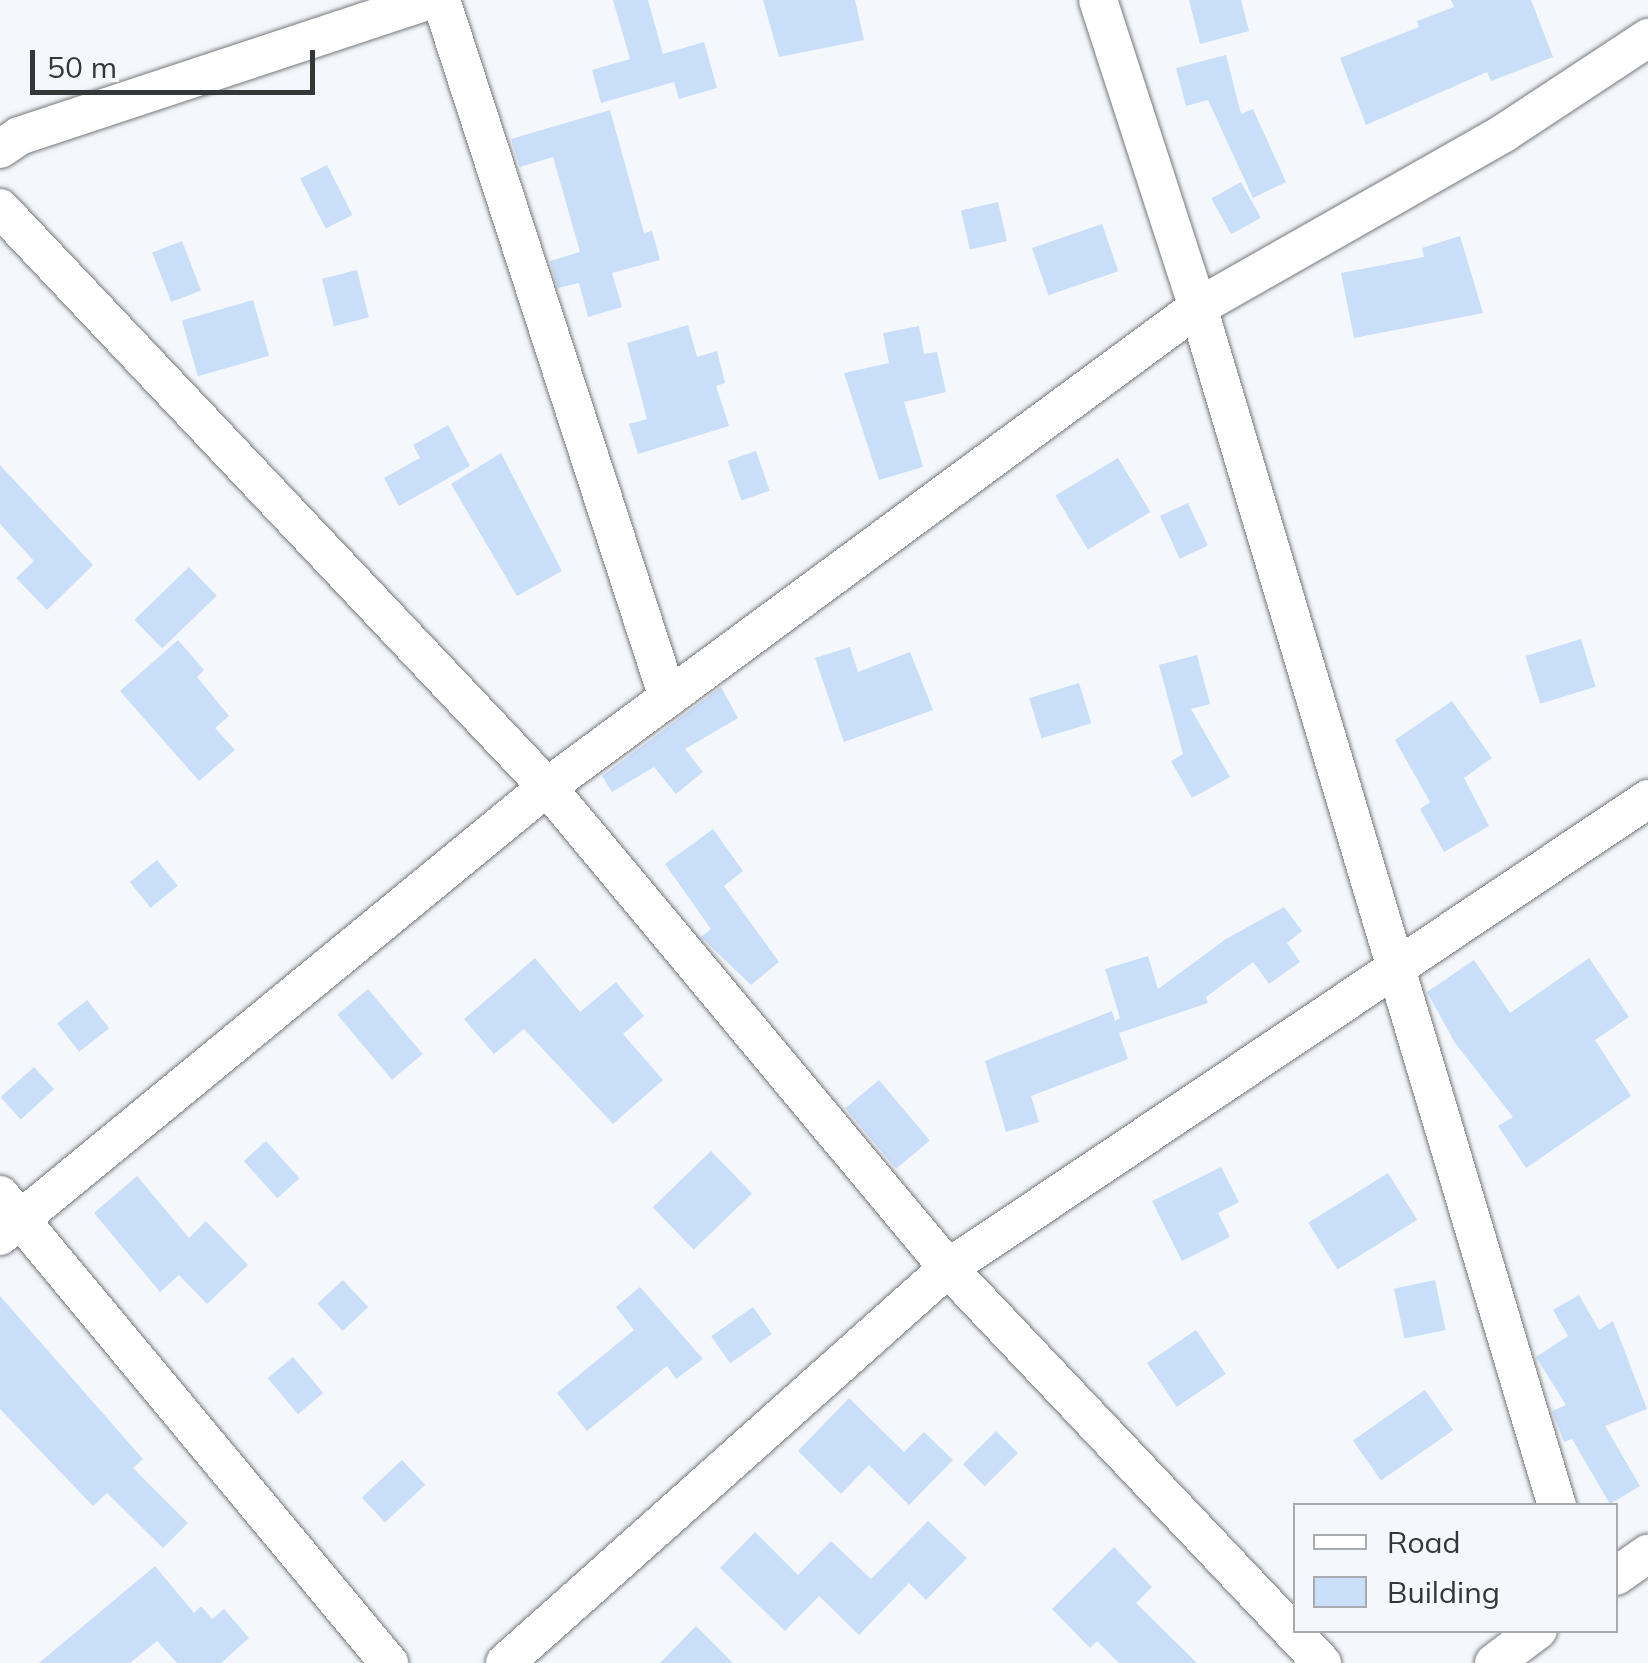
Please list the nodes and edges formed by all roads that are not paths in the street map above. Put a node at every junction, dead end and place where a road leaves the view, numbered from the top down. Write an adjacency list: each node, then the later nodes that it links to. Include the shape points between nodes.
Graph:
1 (430, 0): 5 (street, via 19,136)
2 (441, 0): 8 (street)
3 (1098, 0): 7 (street)
4 (1648, 38): 7 (street, via 1504,133)
5 (0, 149)
6 (0, 208): 9 (street)
7 (1198, 307): 8 (street); 11 (street)
8 (668, 698): 9 (street)
9 (546, 787): 12 (street); 13 (street)
10 (1648, 799): 11 (street)
11 (1395, 968): 13 (street); 14 (street)
12 (7, 1217): 20 (street)
13 (948, 1268): 17 (street); 21 (street)
14 (1556, 1503)
15 (1648, 1554): 16 (street)
16 (1618, 1575)
17 (1293, 1632)
18 (1294, 1633): 22 (street)
19 (1534, 1633): 23 (street)
20 (389, 1663)
21 (505, 1663)
22 (1322, 1663)
23 (1494, 1663)

